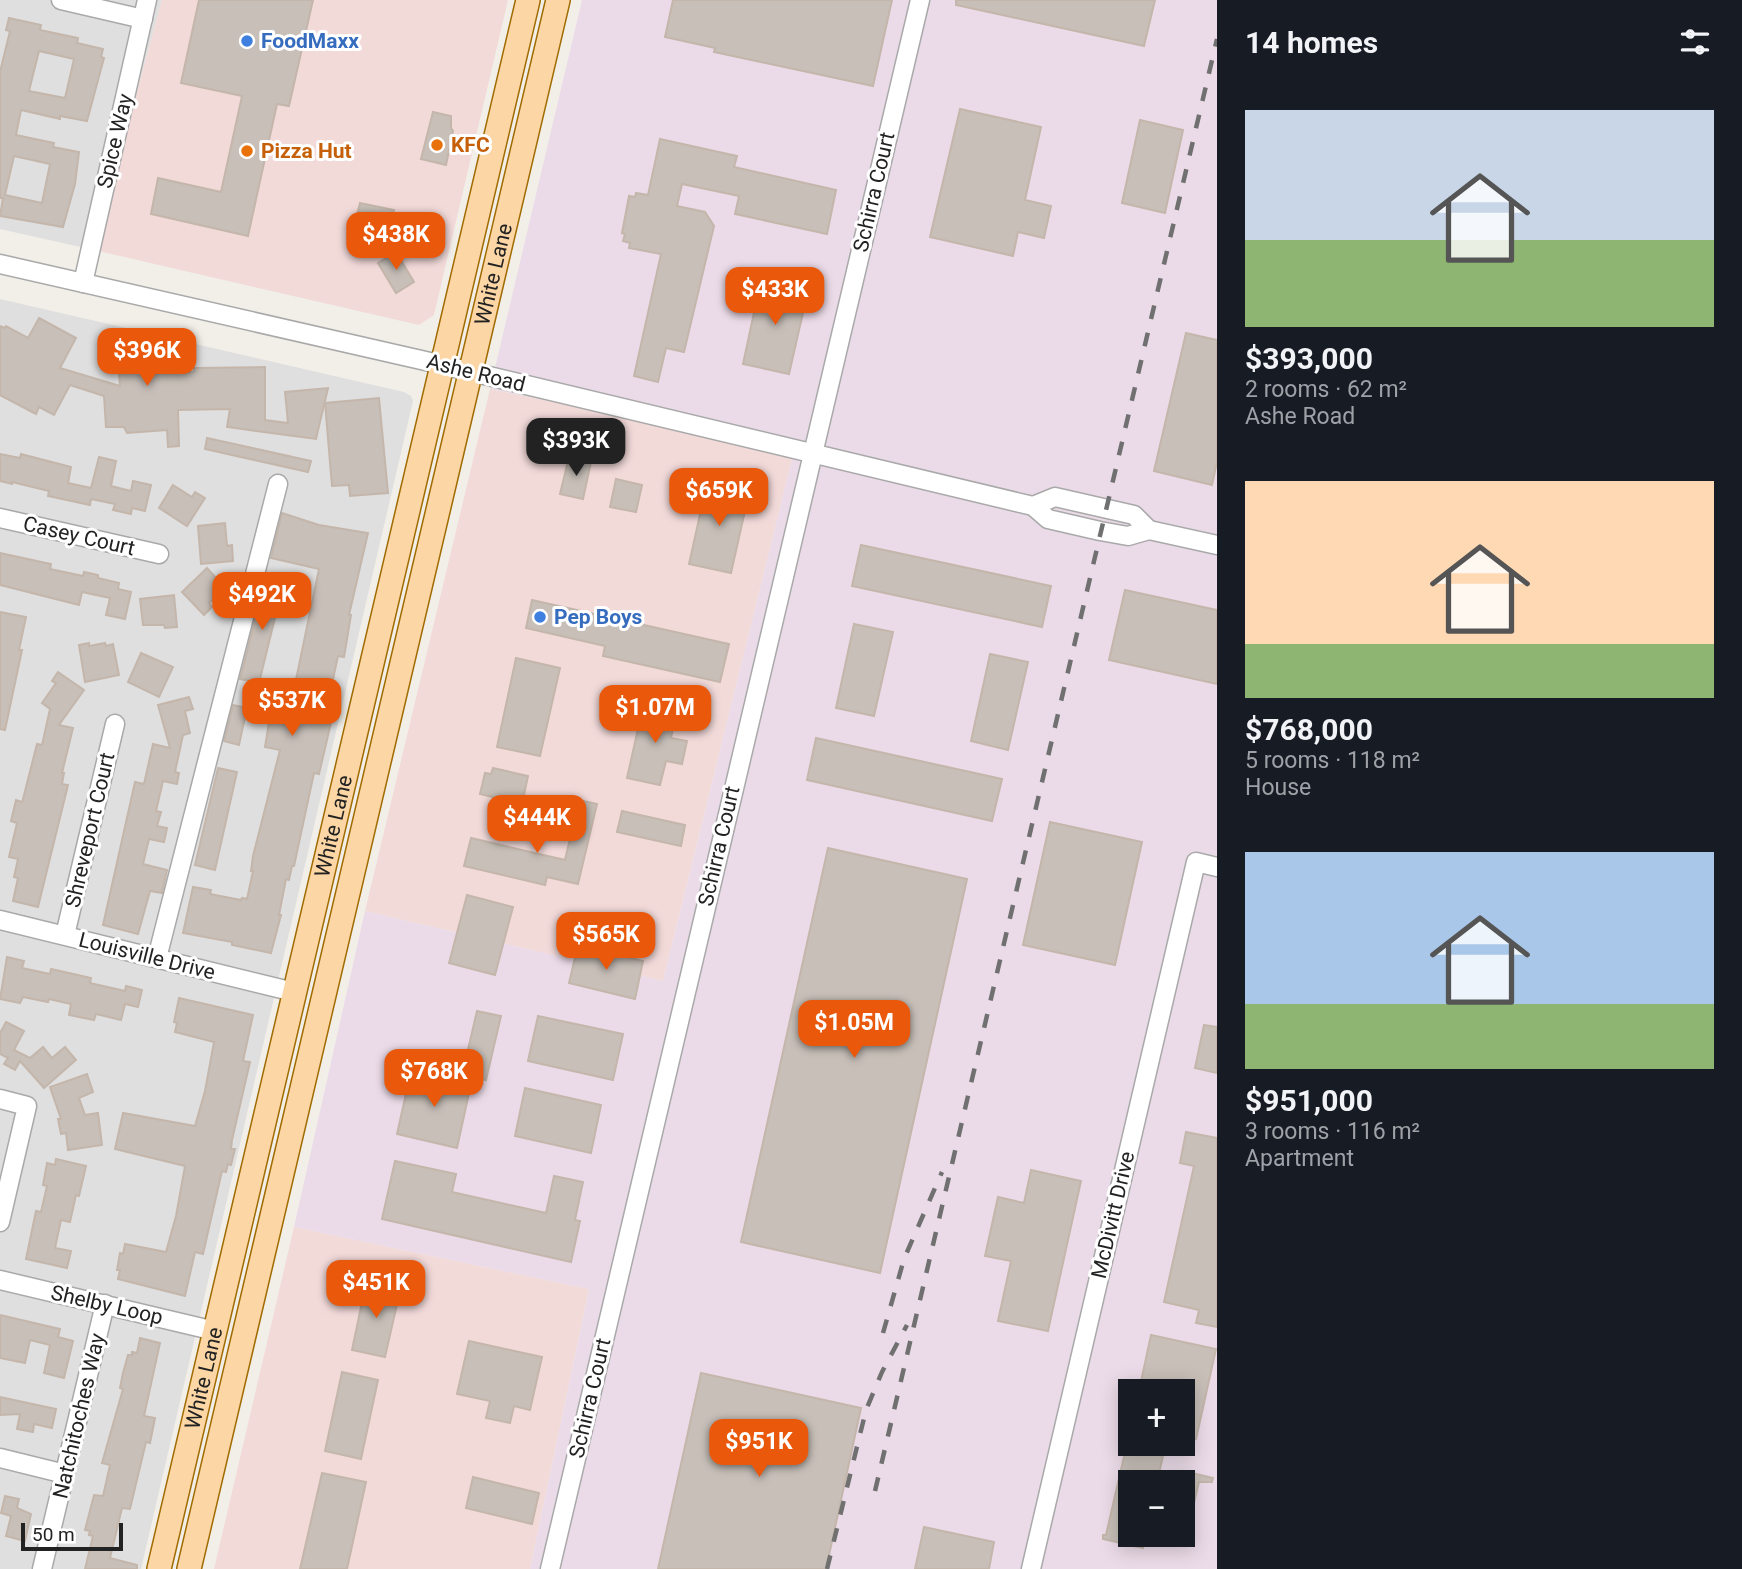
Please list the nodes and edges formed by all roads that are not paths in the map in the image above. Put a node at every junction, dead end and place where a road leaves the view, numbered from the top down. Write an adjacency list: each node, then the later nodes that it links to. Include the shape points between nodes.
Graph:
1 (61, 0): 7 (street)
2 (147, 0): 7 (street, Spice Way)
3 (528, 0): 9 (main road, White Lane)
4 (535, 0): 8 (main road, via 532,57)
5 (558, 0): 8 (main road, White Lane)
6 (920, 0): 15 (street, Schirra Court)
7 (143, 19): 12 (street, Spice Way)
8 (542, 68): 10 (main road, White Lane)
9 (510, 72): 10 (main road, via 523,90); 13 (main road, White Lane)
10 (517, 170): 14 (main road, White Lane)
11 (0, 264): 12 (street, Ashe Road)
12 (83, 283): 13 (street, Ashe Road)
13 (441, 365): 14 (street, Ashe Road); 20 (main road, White Lane)
14 (469, 373): 15 (street, Ashe Road); 22 (main road, White Lane)
15 (811, 452): 18 (street, Ashe Road, via 1033,506 1048,519 1100,531 1128,536 1149,530); 46 (street, Schirra Court)
16 (278, 484): 28 (street)
17 (0, 518): 19 (street, Casey Court)
18 (1217, 545)
19 (159, 554)
20 (369, 670): 22 (main road, via 361,775); 23 (main road, White Lane)
21 (116, 724): 26 (street, Shreveport Court)
22 (371, 789): 27 (main road, White Lane)
23 (328, 846): 27 (main road, via 328,935); 29 (main road, White Lane)
24 (1217, 867): 47 (street, McDivitt Drive, via 1196,862)
25 (0, 920): 26 (street, Louisville Drive)
26 (65, 935): 28 (street, Louisville Drive)
27 (335, 943): 31 (main road, White Lane)
28 (157, 958): 29 (street, Louisville Drive)
29 (294, 992): 31 (main road, via 306,1003 307,1015); 33 (main road, White Lane)
30 (0, 1099): 32 (street, via 27,1106)
31 (296, 1113): 37 (main road, White Lane)
32 (0, 1222)
33 (239, 1228): 36 (main road, White Lane); 37 (main road, via 236,1314)
34 (0, 1280): 35 (street, Shelby Loop)
35 (105, 1304): 36 (street, Shelby Loop); 40 (street, Natchitoches Way)
36 (215, 1331): 38 (main road, via 226,1357); 41 (main road, White Lane)
37 (244, 1336): 38 (main road, White Lane)
38 (215, 1456): 45 (main road, White Lane)
39 (0, 1458): 40 (street)
40 (65, 1474): 42 (street, Natchitoches Way)
41 (167, 1532): 43 (main road, White Lane); 44 (main road)
42 (42, 1569)
43 (159, 1569)
44 (164, 1569)
45 (189, 1569)
46 (550, 1569)
47 (1031, 1569)

